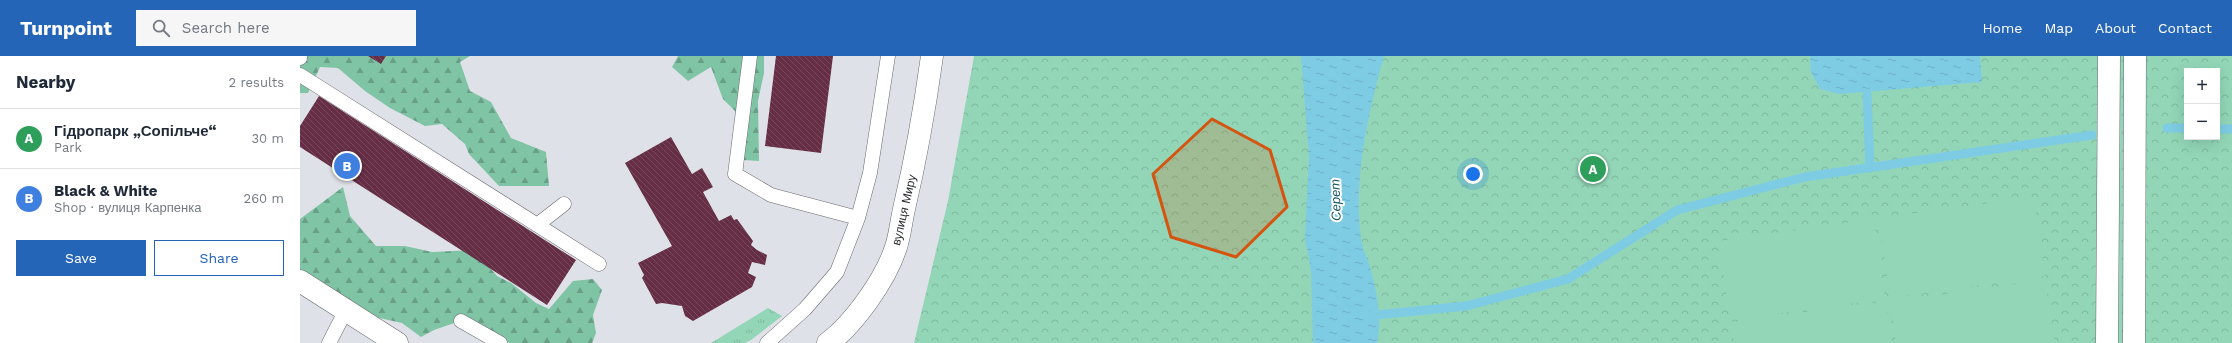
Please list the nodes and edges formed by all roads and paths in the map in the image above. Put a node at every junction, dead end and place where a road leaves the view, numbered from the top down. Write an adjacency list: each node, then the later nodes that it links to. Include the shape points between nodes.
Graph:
1 (750, 56): 10 (lane, via 735,174 771,194)
2 (888, 56): 10 (lane, via 870,173)
3 (932, 56): 20 (street, вулиця Миру, via 927,96 895,251 873,292 840,335)
4 (2109, 56): 8 (street)
5 (2136, 56): 7 (street)
6 (300, 75): 11 (lane)
7 (2134, 108): 8 (street); 22 (street)
8 (2109, 109): 21 (street)
9 (564, 204): 11 (lane)
10 (858, 218): 19 (lane, via 837,272 805,309)
11 (537, 225): 12 (lane)
12 (599, 264)
13 (300, 281): 14 (street)
14 (346, 310): 16 (lane); 17 (street)
15 (461, 321): 18 (lane)
16 (329, 343)
17 (397, 343)
18 (500, 343)
19 (767, 343)
20 (828, 343)
21 (2107, 343)
22 (2134, 343)

